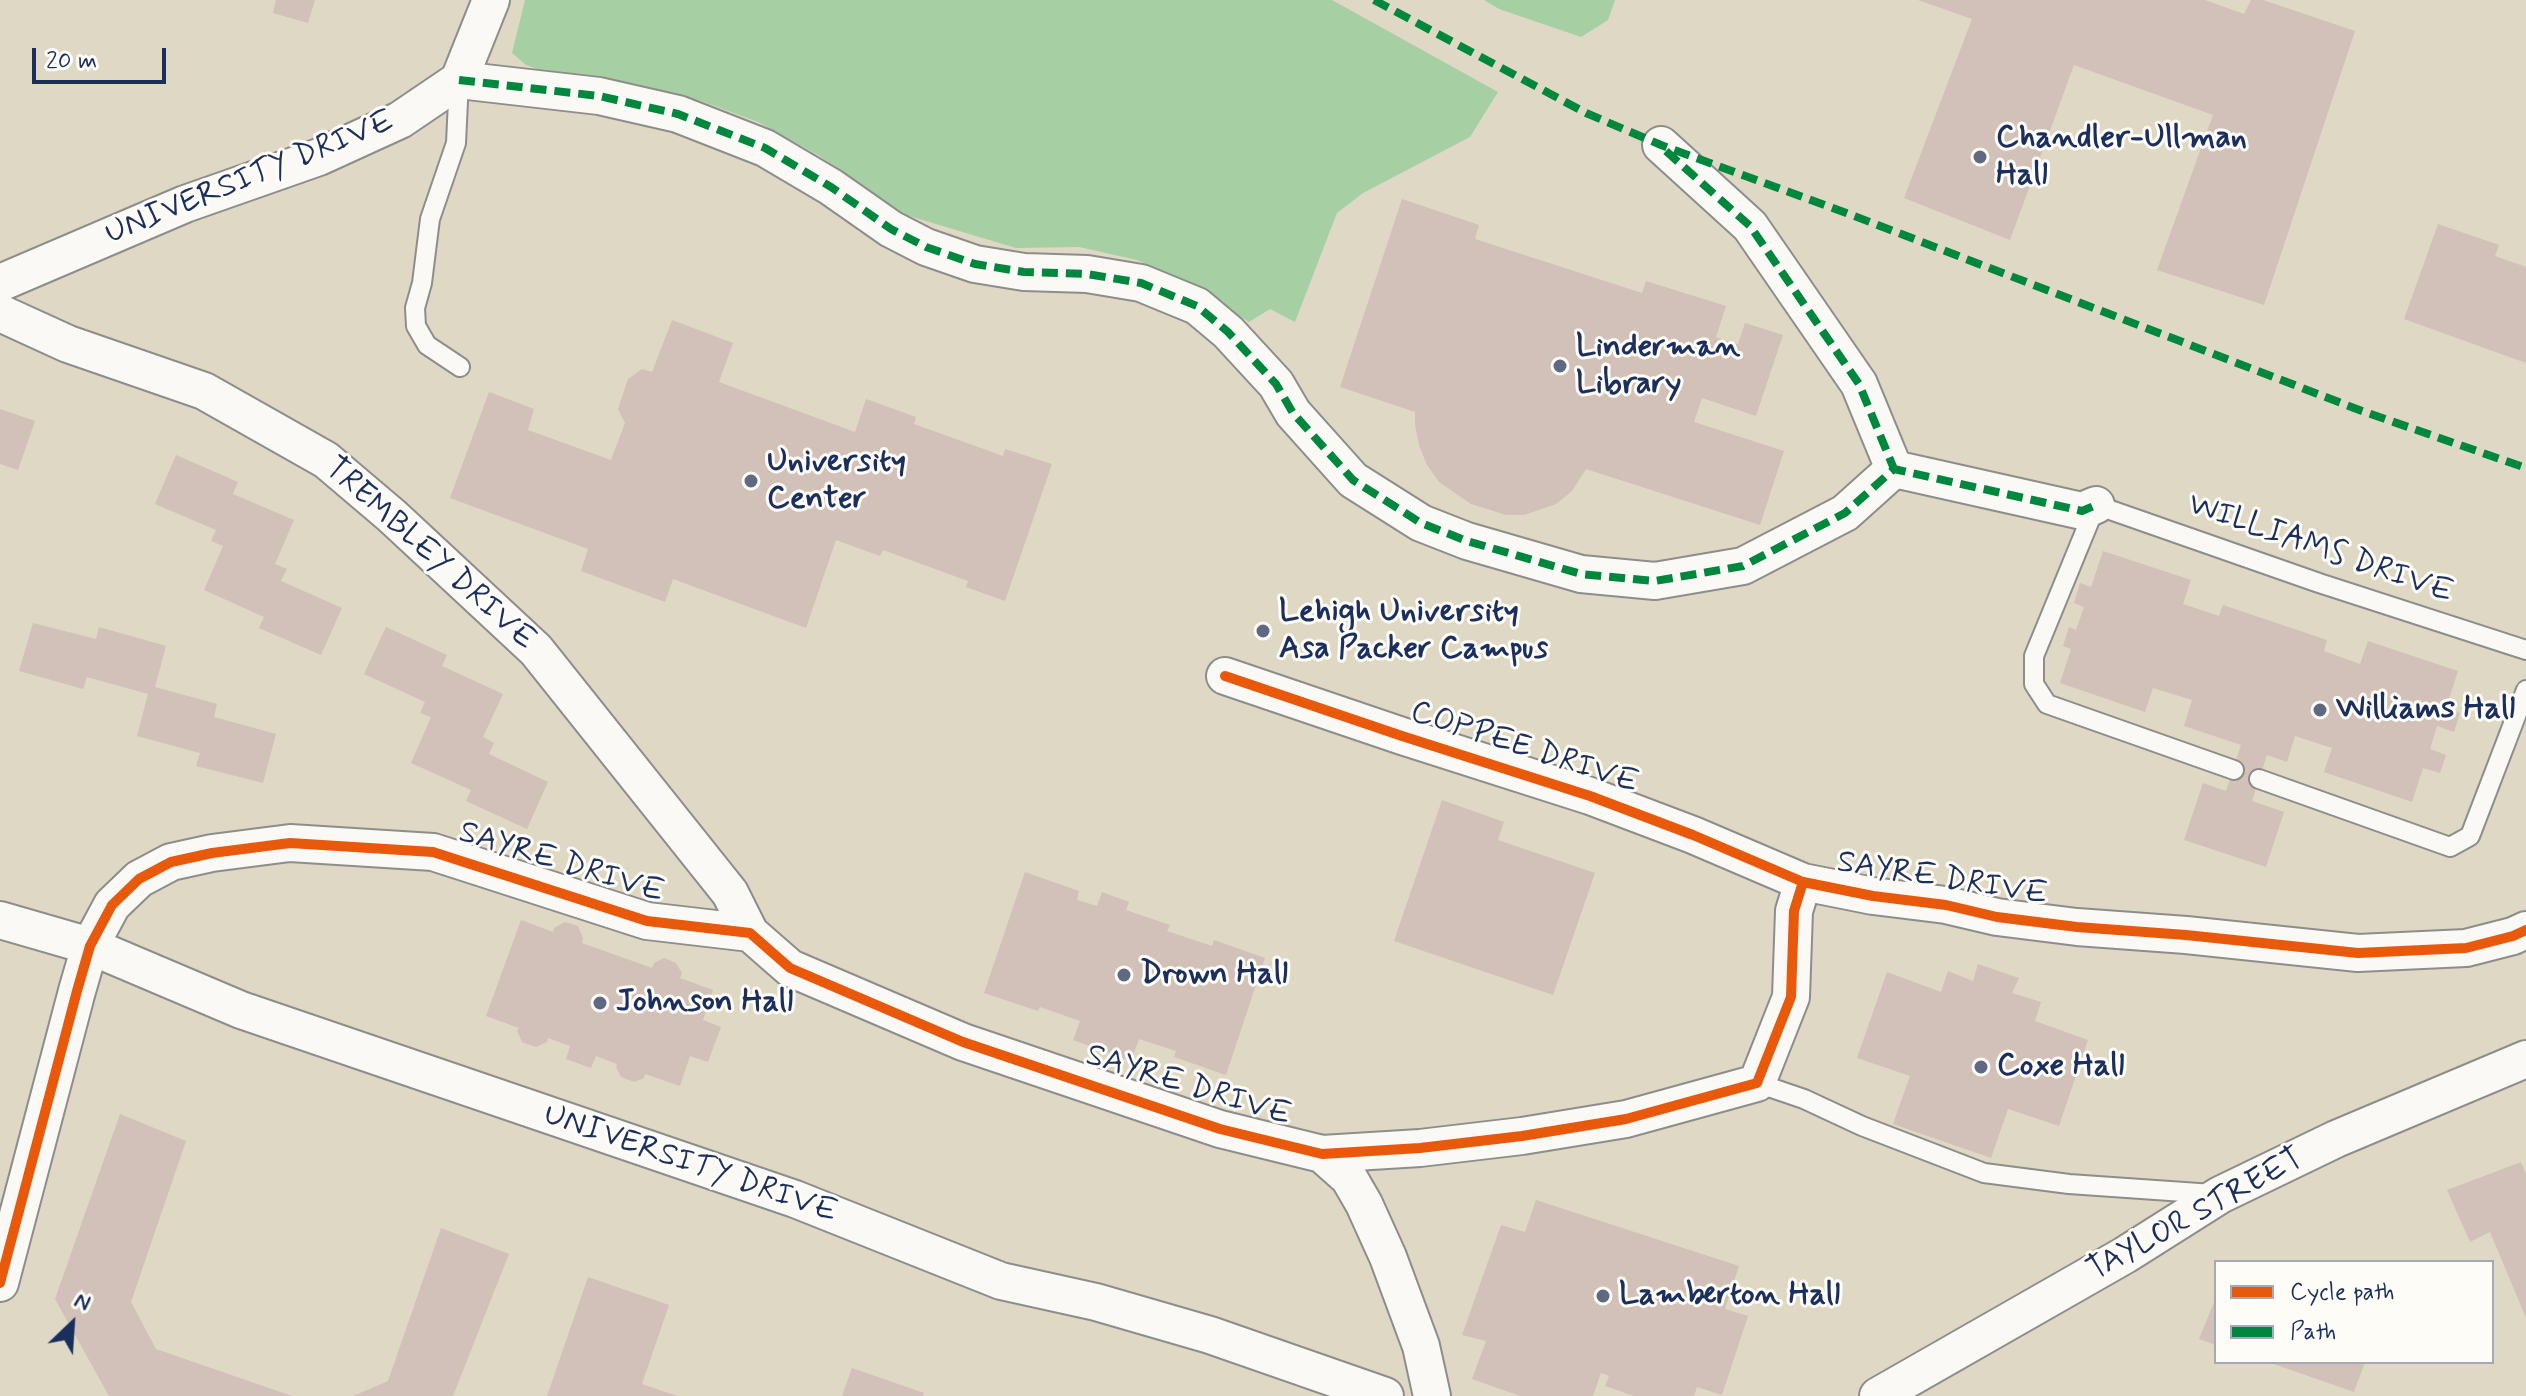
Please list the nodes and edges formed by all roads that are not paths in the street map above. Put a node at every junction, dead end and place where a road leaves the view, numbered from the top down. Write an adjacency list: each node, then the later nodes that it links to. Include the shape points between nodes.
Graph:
1 (491, 0): 2 (street)
2 (459, 80): 4 (street, UNIVERSITY DRIVE, via 400,120 332,151 185,204); 6 (lane, via 456,143 430,219 415,308 416,326 427,345); 7 (street, via 599,96 678,114 765,148 926,247 975,264 1141,283 1197,306 1276,384 1293,413 1353,480 1421,523 1581,574 1655,581 1743,566 1845,513)
3 (1661, 145): 7 (street, via 1750,226 1859,384)
4 (0, 283)
5 (0, 313): 17 (street, TREMBLEY DRIVE, via 68,344 204,391 326,460 536,650 730,893)
6 (460, 367)
7 (1894, 469): 8 (street, via 2082,511)
8 (2096, 505): 9 (lane, WILLIAMS DRIVE); 12 (lane, via 2034,656 2034,684 2047,704)
9 (2526, 650)
10 (1225, 676): 14 (street, COPPEE DRIVE, via 1590,796)
11 (2526, 690): 13 (lane, via 2470,836 2450,847)
12 (2234, 770)
13 (2259, 779)
14 (1803, 882): 16 (street, SAYRE DRIVE, via 2063,926 2358,953 2466,948); 20 (street, SAYRE DRIVE, via 1794,911 1791,997)
15 (0, 920): 18 (street, UNIVERSITY DRIVE)
16 (2526, 930)
17 (750, 933): 18 (street, SAYRE DRIVE, via 647,921 433,852 290,843 171,862 139,879 113,904); 21 (street, SAYRE DRIVE, via 790,968 963,1042 1220,1129)
18 (90, 946): 23 (street, SAYRE DRIVE); 24 (street, UNIVERSITY DRIVE, via 241,1010 795,1199 1001,1281 1210,1335)
19 (2526, 1059): 22 (street, TAYLOR STREET, via 2336,1139)
20 (1757, 1083): 21 (street, SAYRE DRIVE, via 1596,1124 1420,1148); 22 (lane, via 1984,1173)
21 (1322, 1154): 25 (street, via 1349,1178 1364,1204 1421,1346)
22 (2220, 1195): 26 (street, TAYLOR STREET)
23 (0, 1283)
24 (1385, 1396)
25 (1432, 1396)
26 (1878, 1396)

